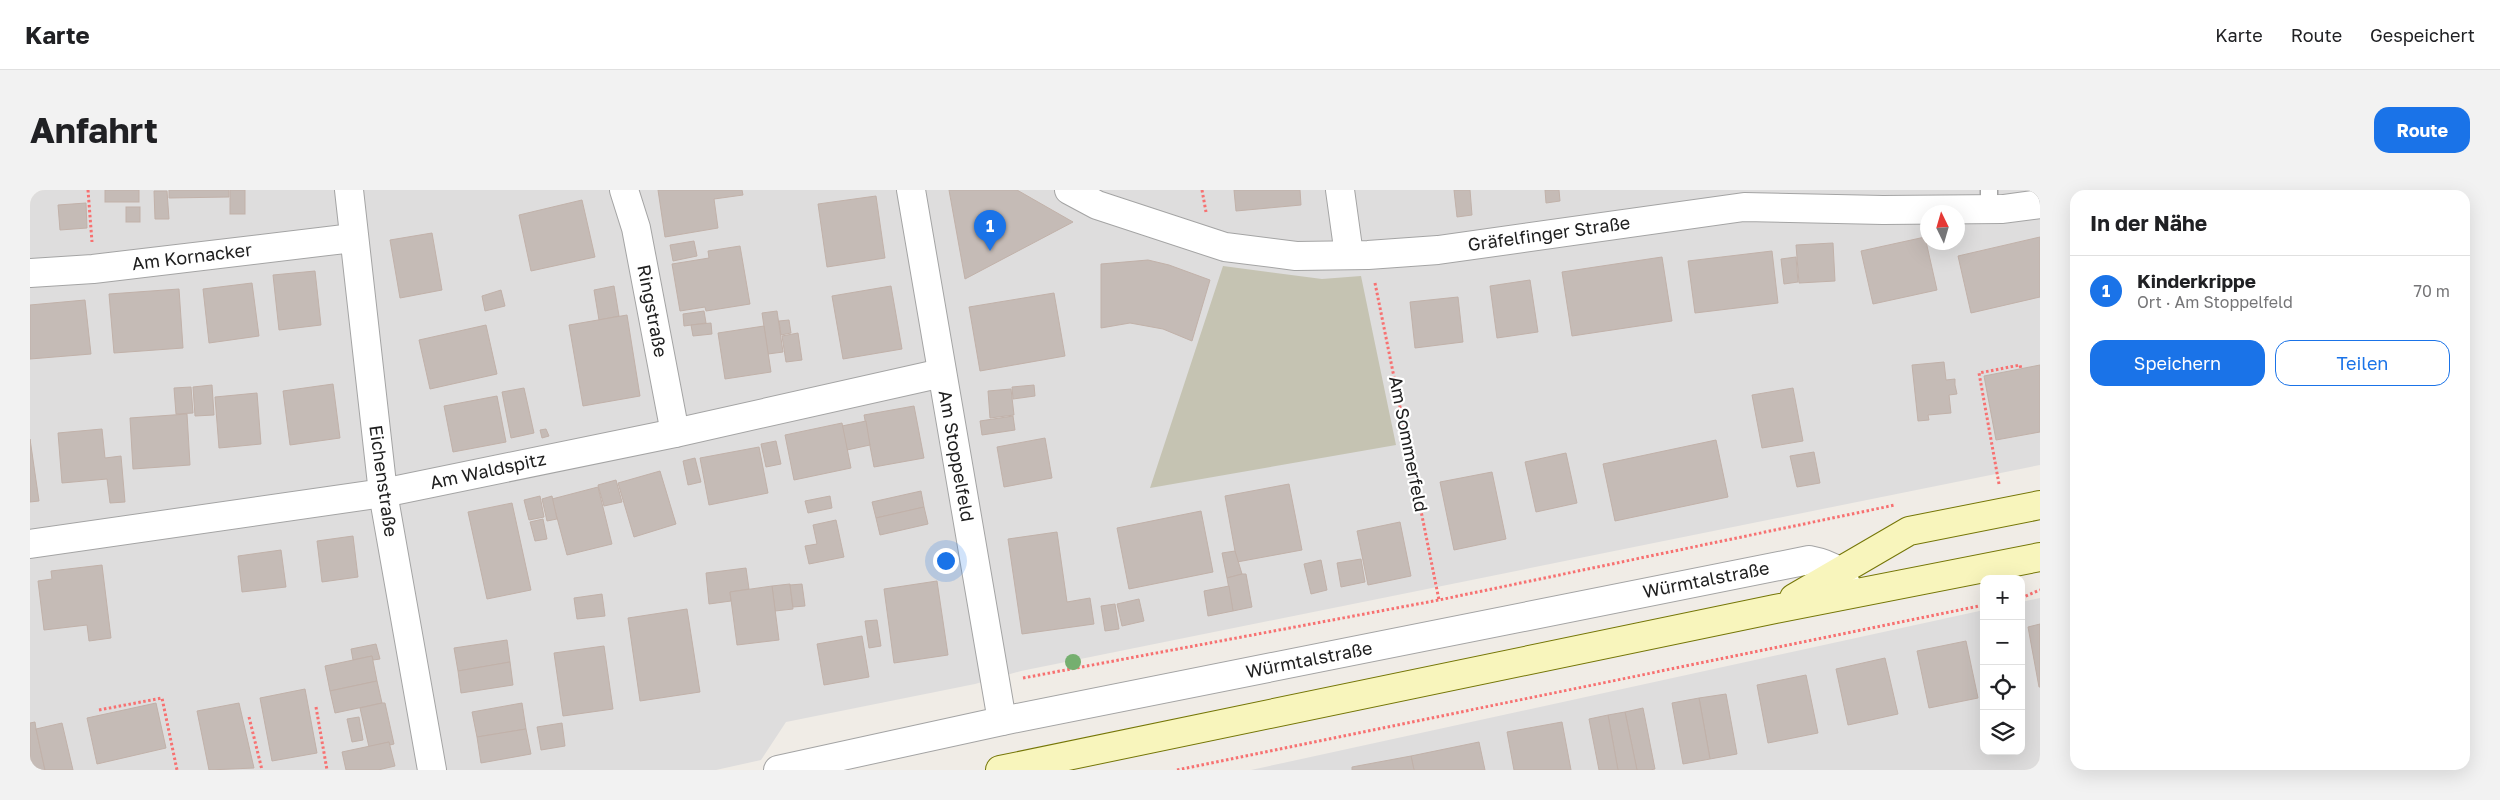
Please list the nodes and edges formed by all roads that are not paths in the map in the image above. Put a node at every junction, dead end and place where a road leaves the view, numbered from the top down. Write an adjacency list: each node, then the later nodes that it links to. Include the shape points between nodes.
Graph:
1 (348, 190): 8 (street, Eichenstraße)
2 (624, 190): 12 (street, Ringstraße, via 636,228)
3 (911, 190): 11 (street, Am Stoppelfeld)
4 (1069, 190): 9 (street, Gräfelfinger Straße, via 1097,205 1225,247 1296,256)
5 (1340, 190): 9 (street)
6 (1989, 199): 7 (street, Gräfelfinger Straße); 9 (street, Gräfelfinger Straße, via 1883,210 1744,207 1438,250)
7 (2040, 204)
8 (353, 238): 10 (street, Am Kornacker); 13 (street, Eichenstraße)
9 (1359, 255)
10 (30, 273)
11 (942, 373): 12 (street, Am Waldspitz); 18 (street, Am Stoppelfeld)
12 (675, 433): 13 (street, Am Waldspitz)
13 (383, 493): 15 (street, Am Waldspitz); 19 (street, Eichenstraße)
14 (2040, 505): 17 (main road, via 1909,531)
15 (30, 544)
16 (2040, 557): 17 (main road)
17 (1845, 583): 18 (street, Würmtalstraße, via 1821,562 1809,560); 21 (main road, via 1775,609)
18 (1002, 721): 20 (street, Würmtalstraße)
19 (432, 770)
20 (778, 770)
21 (1000, 770)

